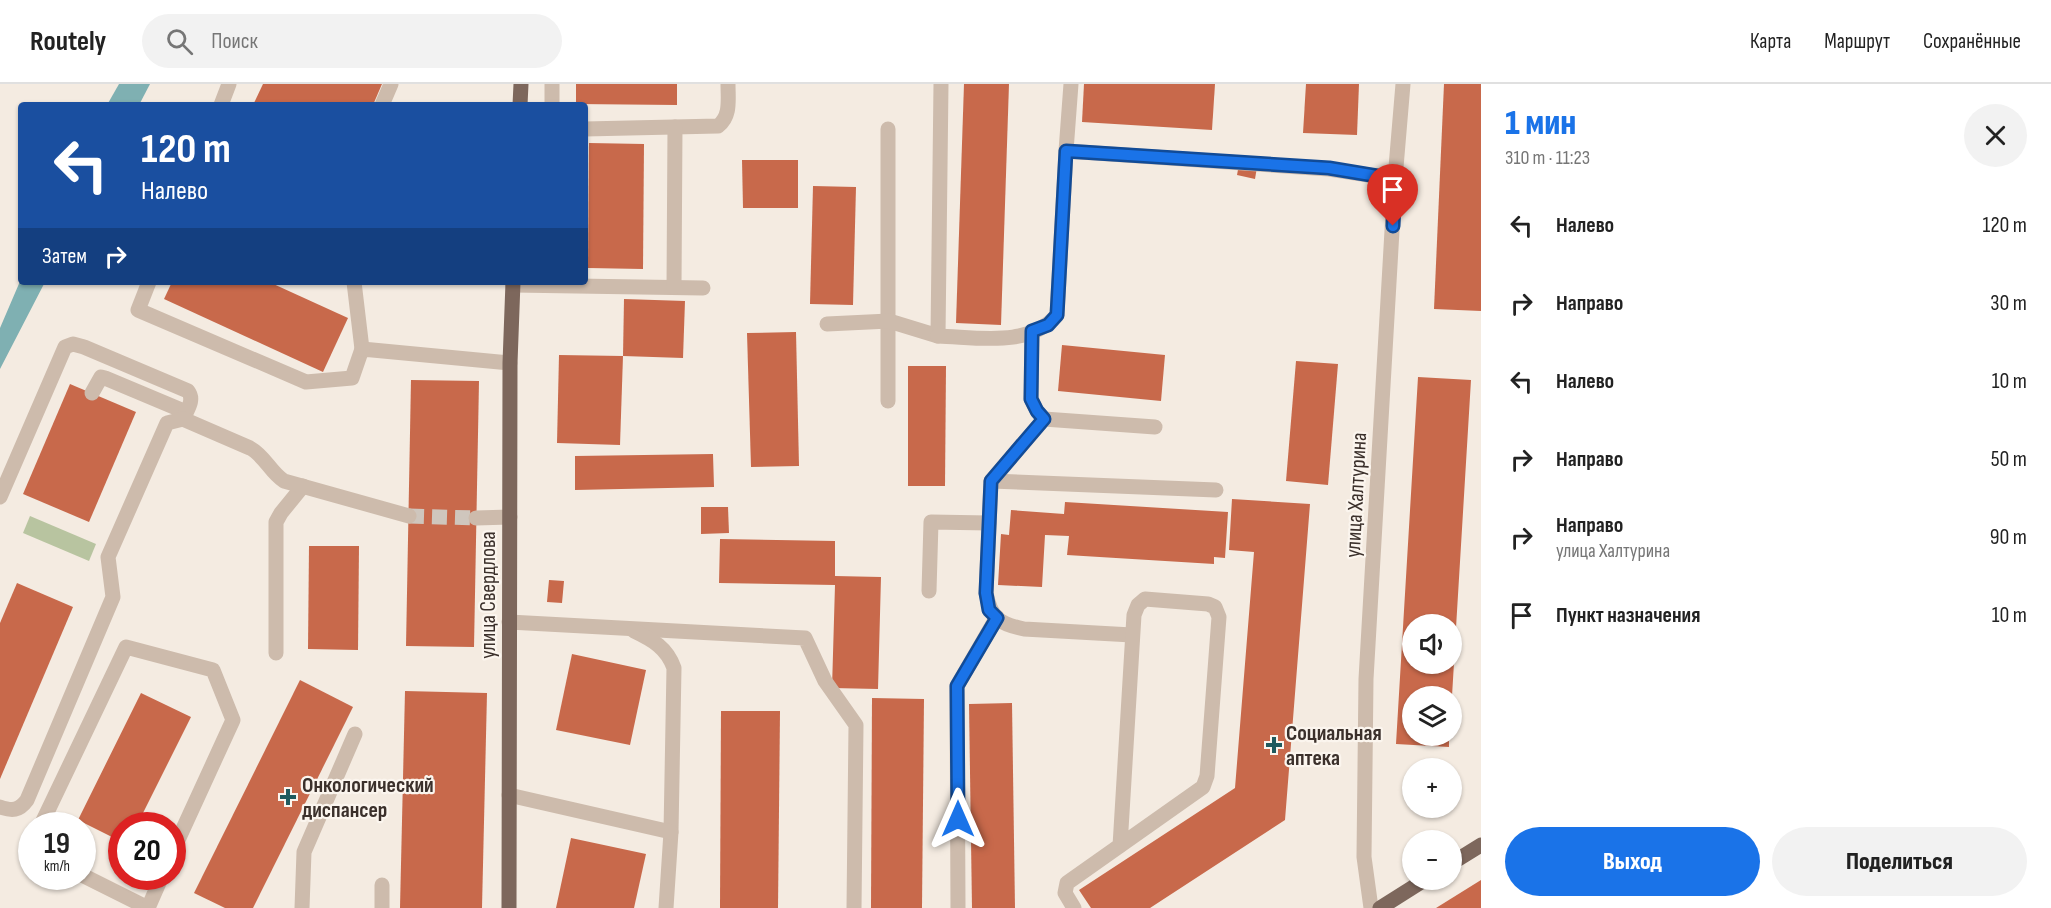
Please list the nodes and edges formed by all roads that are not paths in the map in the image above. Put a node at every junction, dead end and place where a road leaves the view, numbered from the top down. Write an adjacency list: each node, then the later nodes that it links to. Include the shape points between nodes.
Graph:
1 (229, 84): 9 (street)
2 (391, 84): 10 (street)
3 (521, 84): 11 (main road)
4 (552, 84): 12 (street)
5 (728, 84): 13 (street, via 728,115 718,126)
6 (941, 84): 27 (street)
7 (1071, 84): 16 (street)
8 (1403, 84): 17 (street, улица Халтурина)
9 (222, 102)
10 (383, 102)
11 (520, 102)
12 (552, 102)
13 (675, 127): 14 (street); 22 (street)
14 (588, 129)
15 (888, 129): 24 (street)
16 (1066, 151): 17 (street, via 1329,168); 26 (street, via 1057,315 1048,325)
17 (1395, 179): 70 (street, улица Халтурина, via 1366,679 1364,857)
18 (148, 285): 28 (street, via 138,310 306,382 352,378)
19 (354, 285): 28 (street)
20 (513, 285): 29 (main road, улица Свердлова)
21 (588, 285): 22 (street)
22 (674, 287): 23 (street)
23 (703, 288)
24 (889, 321): 25 (street); 27 (street); 31 (street)
25 (827, 324)
26 (1032, 331): 27 (street, via 1009,339); 33 (street, via 1031,399)
27 (938, 336)
28 (362, 349): 29 (street)
29 (510, 363): 40 (main road, улица Свердлова)
30 (92, 393): 32 (street, via 101,377)
31 (888, 401)
32 (185, 416): 36 (street, via 256,451 278,477); 38 (street, via 191,400 188,391 84,347 65,347); 51 (street, via 164,427 108,557 113,597 27,800 22,808)
33 (1044, 419): 34 (street); 35 (street)
34 (1155, 427)
35 (991, 481): 37 (street); 42 (street)
36 (303, 486): 39 (street); 48 (street, via 276,522)
37 (1216, 490)
38 (0, 497)
39 (409, 516)
40 (510, 517): 41 (street); 45 (main road, улица Свердлова)
41 (476, 518)
42 (989, 523): 43 (street, via 931,522); 44 (street, via 986,593 989,610)
43 (929, 591)
44 (997, 618): 47 (street, via 1007,626 1024,629); 68 (street, via 957,686)
45 (509, 622): 46 (street); 50 (main road, улица Свердлова)
46 (629, 628): 54 (street, via 660,645 674,668); 67 (street, via 805,638 825,681 856,725)
47 (1132, 635): 56 (street); 56 (street, via 1134,615 1145,599 1208,604 1219,617 1208,776 1203,787)
48 (276, 653)
49 (355, 734): 63 (street, via 304,852)
50 (509, 795): 54 (street); 65 (main road, улица Свердлова)
51 (0, 807)
52 (47, 812): 53 (street, via 126,647 213,670 233,720)
53 (186, 822)
54 (671, 832): 66 (street)
55 (1481, 845): 57 (main road)
56 (1120, 846): 69 (street, via 1067,884 1065,893)
57 (1462, 857)
58 (96, 881): 62 (street)
59 (382, 885): 64 (street)
60 (156, 890): 62 (street)
61 (1409, 890): 71 (main road)
62 (148, 908)
63 (302, 908)
64 (382, 908)
65 (509, 908)
66 (666, 908)
67 (854, 908)
68 (958, 908)
69 (1074, 908)
70 (1371, 908)
71 (1380, 908)

